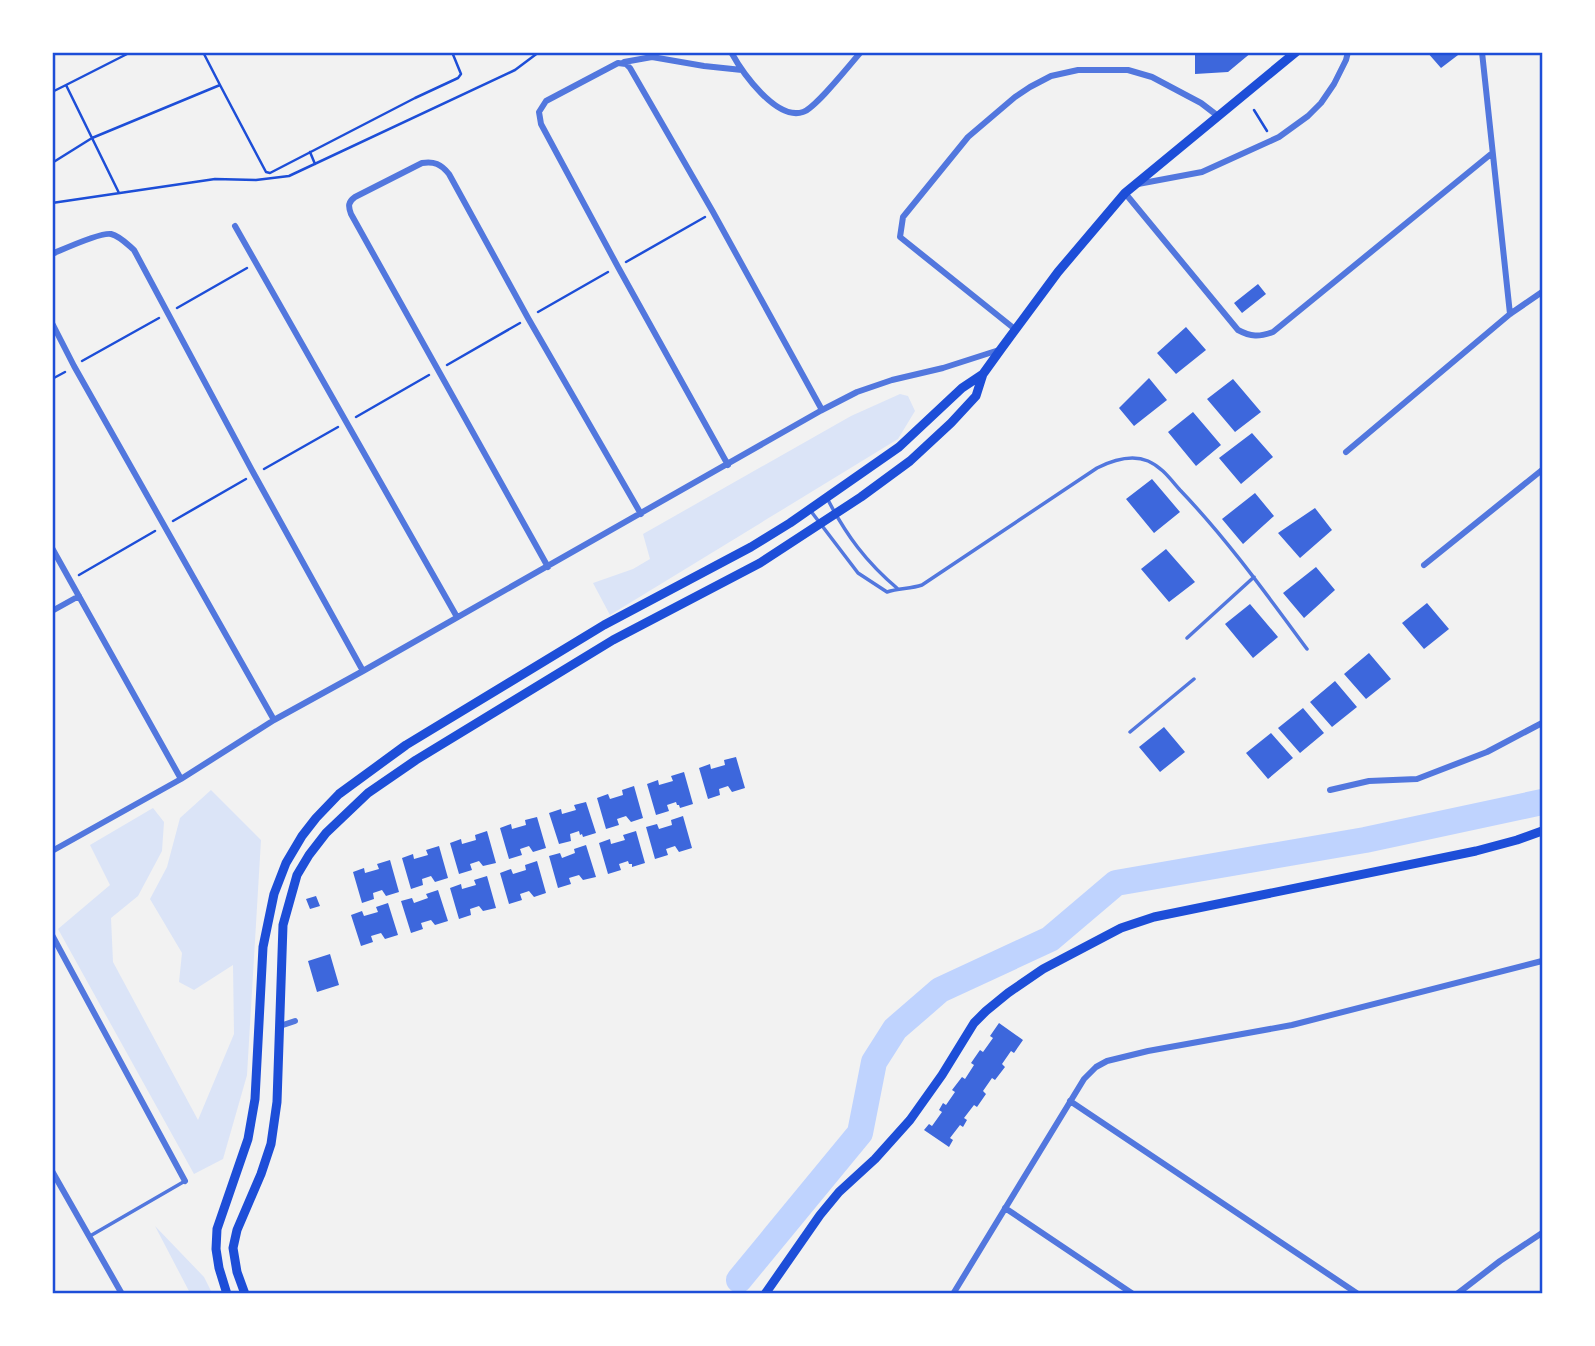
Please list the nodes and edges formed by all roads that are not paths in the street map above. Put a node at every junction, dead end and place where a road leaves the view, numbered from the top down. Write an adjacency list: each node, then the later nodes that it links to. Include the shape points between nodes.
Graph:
1 (731, 52): 7 (street)
2 (861, 52): 7 (street, via 803,112 792,113 774,105)
3 (1296, 52): 8 (main road)
4 (1348, 52): 10 (street, via 1321,103 1279,137 1202,172)
5 (1482, 52): 9 (street)
6 (622, 63): 7 (street, via 652,58); 20 (street, via 635,75); 22 (street, via 546,102 541,106 541,124)
7 (742, 70)
8 (1218, 116): 10 (main road); 17 (street, via 1152,77 1128,70 1078,70 1030,87 968,137 903,216 900,237)
9 (1492, 154): 11 (street, via 1273,332 1262,336 1238,330); 15 (street)
10 (1133, 185): 11 (main road)
11 (1125, 193): 17 (main road)
12 (235, 226): 36 (street)
13 (52, 254): 39 (street, via 111,234 134,250)
14 (1542, 292): 15 (street)
15 (1510, 314): 21 (street)
16 (52, 323): 41 (street)
17 (1016, 330): 18 (main road)
18 (1001, 349): 19 (main road); 20 (street, via 892,380)
19 (983, 374): 24 (main road, via 962,387 899,447); 26 (main road, via 976,396 951,423 910,461)
20 (822, 410): 22 (street)
21 (1346, 452)
22 (727, 465): 27 (street)
23 (1542, 470): 30 (street)
24 (827, 498): 25 (main road); 26 (lane)
25 (810, 510): 28 (lane); 59 (main road, via 751,547 604,625 406,745 339,794 302,836 273,898 263,947 255,1099 248,1139 217,1229 216,1249)
26 (835, 513): 28 (main road); 33 (lane, via 855,544)
27 (641, 514): 31 (street); 31 (street, via 442,166 422,163 355,197 349,208)
28 (819, 523): 33 (lane, via 858,573 887,592); 51 (main road, via 760,563 602,647 416,760 353,806 326,833 297,874 283,925)
29 (52, 548): 34 (street)
30 (1424, 565)
31 (548, 567): 36 (street)
32 (1254, 577): 33 (lane, via 1158,467 1131,457 1097,468 922,585); 37 (lane); 38 (lane)
33 (898, 589)
34 (79, 596): 35 (street); 44 (street)
35 (52, 611)
36 (457, 617): 39 (street)
37 (1187, 638)
38 (1307, 649)
39 (363, 671): 41 (street)
40 (1194, 678): 43 (lane)
41 (274, 720): 44 (street)
42 (1542, 723): 45 (street, via 1487,752 1417,779 1369,780)
43 (1130, 732)
44 (181, 779): 47 (street)
45 (1330, 790)
46 (1542, 831): 61 (main road, via 1476,851 1154,917 1121,928 1042,969 974,1023 910,1120 833,1200)
47 (52, 851)
48 (52, 935): 54 (street)
49 (1542, 961): 52 (street, via 1304,1022 1107,1061 1084,1079)
50 (295, 1021): 51 (street)
51 (280, 1026): 60 (main road, via 271,1144 233,1248)
52 (1070, 1101): 55 (street); 64 (street)
53 (52, 1171): 57 (street)
54 (185, 1181): 57 (lane)
55 (1005, 1208): 62 (street); 63 (street)
56 (1542, 1233): 65 (street)
57 (90, 1236): 58 (street)
58 (122, 1293)
59 (227, 1293)
60 (245, 1293)
61 (765, 1293)
62 (953, 1293)
63 (1133, 1293)
64 (1358, 1293)
65 (1457, 1293)

